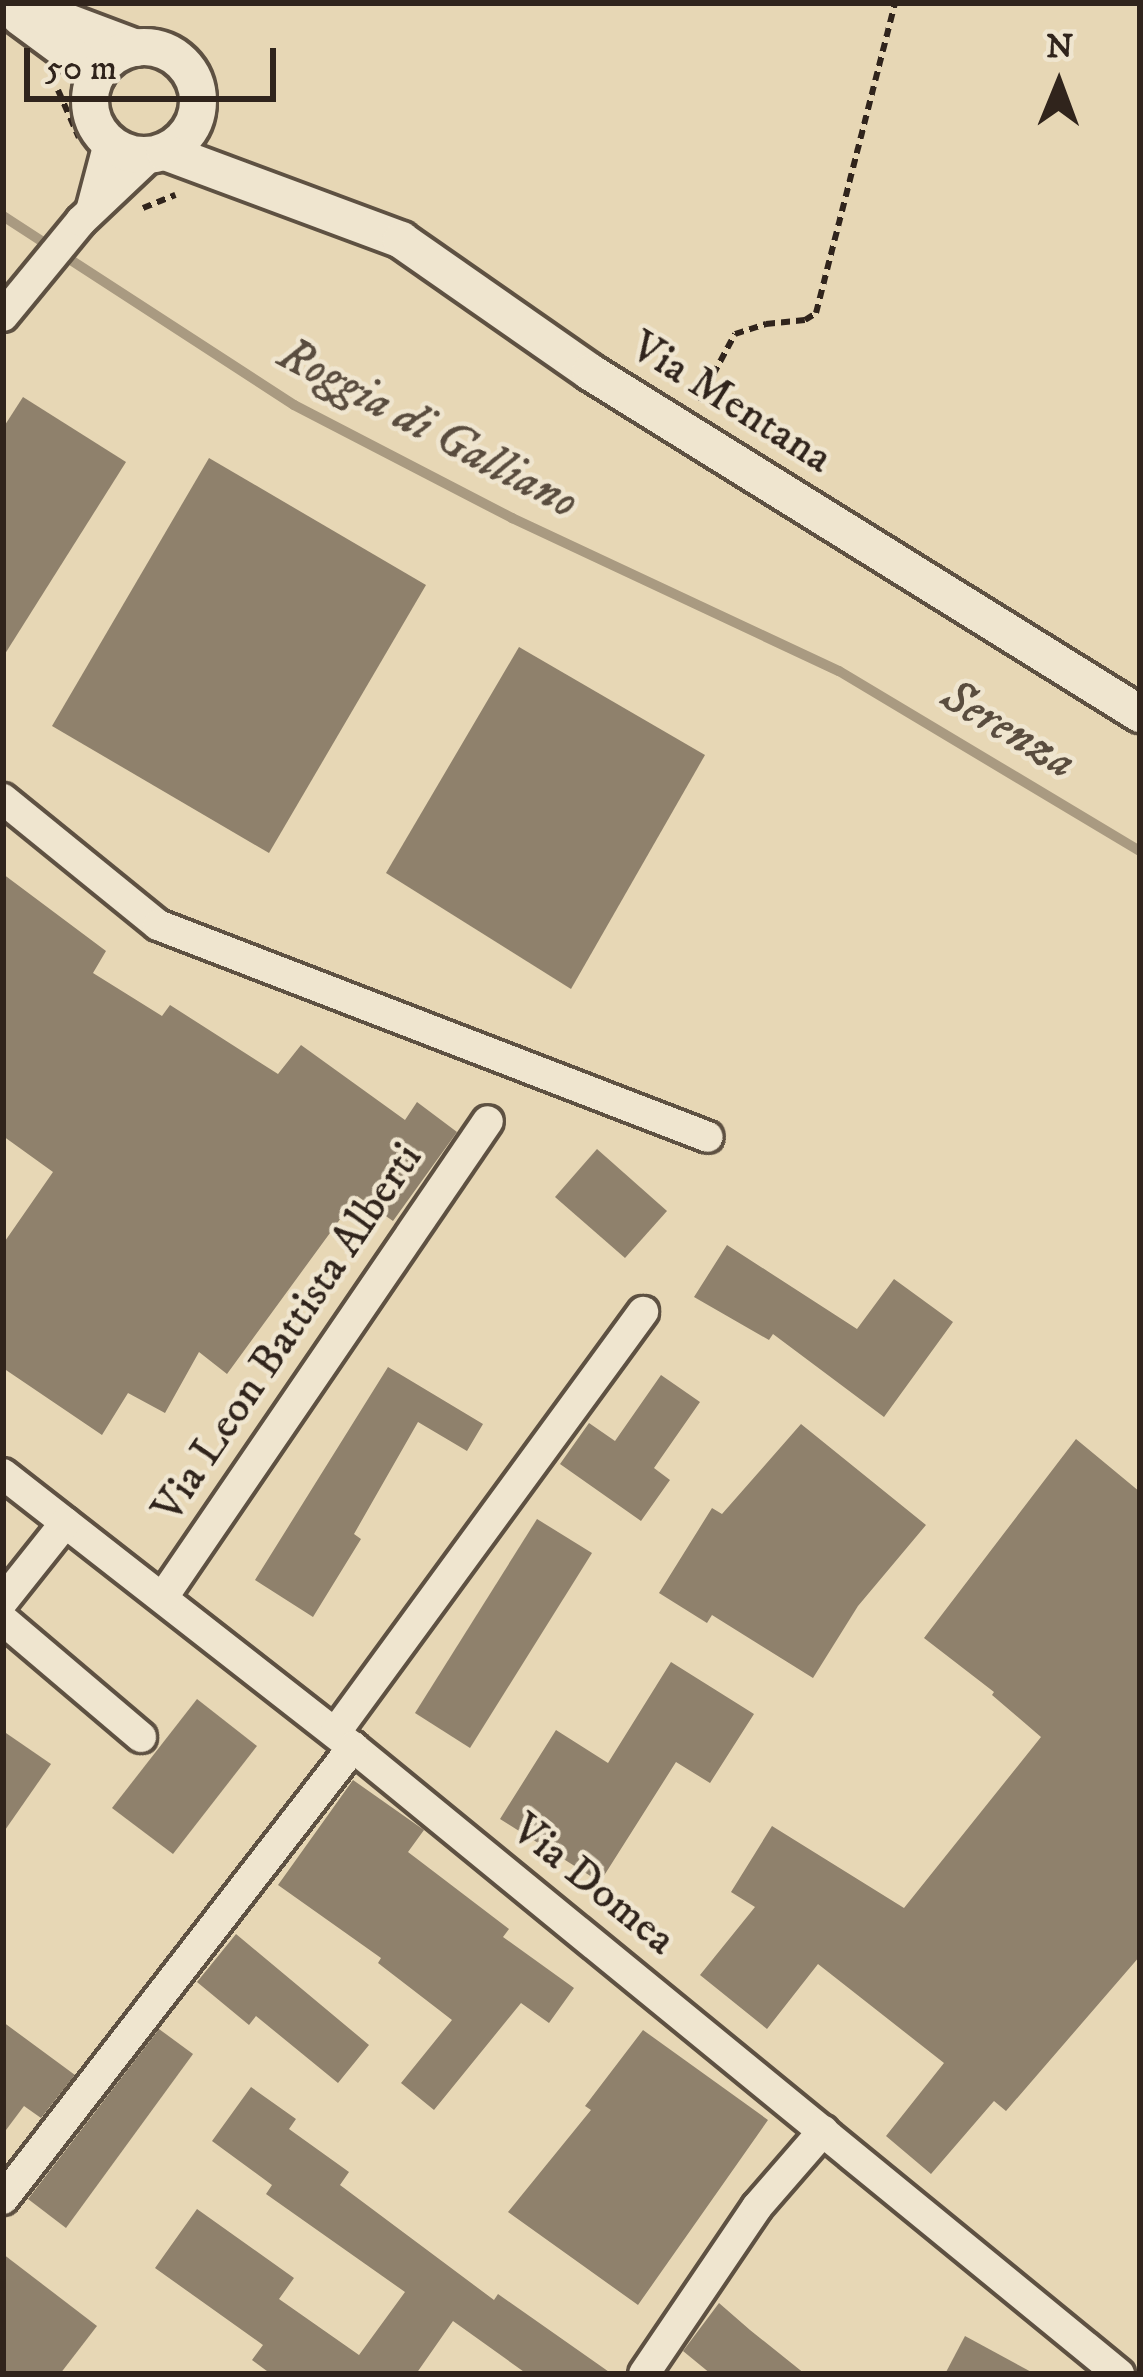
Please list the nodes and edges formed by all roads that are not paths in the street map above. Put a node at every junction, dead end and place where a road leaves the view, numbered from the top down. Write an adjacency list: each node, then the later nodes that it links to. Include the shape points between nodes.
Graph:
1 (16, 3): 3 (street)
2 (3, 4): 4 (street)
3 (136, 48): 4 (street); 5 (street, via 169,52 192,75)
4 (97, 74): 6 (street)
5 (194, 123): 7 (street); 8 (street, Via Mentana)
6 (96, 144): 7 (street); 9 (street)
7 (158, 153): 8 (street, Via Mentana); 9 (street)
8 (266, 188): 11 (street, Via Mentana, via 401,240 688,433)
9 (86, 216): 10 (street)
10 (3, 316)
11 (1140, 714)
12 (3, 799): 14 (street, via 158,925)
13 (488, 1120): 18 (street, Via Leon Battista Alberti)
14 (708, 1137)
15 (644, 1312): 22 (street)
16 (3, 1474): 17 (street, Via Domea)
17 (65, 1523): 18 (street, Via Domea); 19 (street)
18 (163, 1597): 22 (street, Via Domea)
19 (3, 1601)
20 (3, 1620): 21 (street)
21 (141, 1737)
22 (344, 1740): 23 (street, Via Domea); 24 (street)
23 (823, 2131): 25 (street, via 757,2207); 26 (street, Via Domea)
24 (3, 2199)
25 (644, 2374)
26 (1119, 2374)

